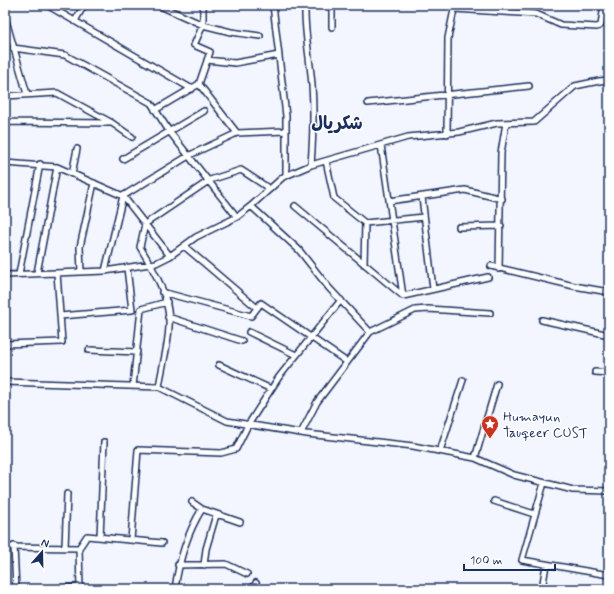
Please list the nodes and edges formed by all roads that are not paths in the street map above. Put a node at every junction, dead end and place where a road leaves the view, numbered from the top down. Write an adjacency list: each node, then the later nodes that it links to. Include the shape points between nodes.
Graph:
1 (46, 5): 11 (street)
2 (84, 5): 11 (street)
3 (158, 5): 12 (street)
4 (203, 5): 12 (street)
5 (272, 5): 16 (street)
6 (304, 5): 44 (street, via 312,84 314,130)
7 (332, 5): 13 (street)
8 (604, 5): 9 (street, via 601,25 597,27 561,25 536,14)
9 (454, 7): 23 (street, via 448,38)
10 (5, 17): 15 (street)
11 (75, 21): 21 (street)
12 (203, 25): 14 (street); 17 (street, via 194,45 210,52)
13 (332, 27)
14 (260, 36)
15 (13, 48): 22 (street); 26 (street, via 65,55 151,103)
16 (279, 55): 17 (street, via 235,63); 32 (street)
17 (207, 60): 19 (street)
18 (609, 80): 30 (street, via 575,86 534,122)
19 (199, 84): 21 (street); 33 (street)
20 (529, 86): 23 (street)
21 (192, 89): 26 (street)
22 (27, 94): 24 (street); 29 (street, via 56,93)
23 (447, 94): 25 (street); 34 (street)
24 (5, 96)
25 (368, 103)
26 (155, 110): 31 (street)
27 (204, 111): 31 (street)
28 (5, 119): 29 (street); 35 (street)
29 (112, 123): 36 (street)
30 (506, 123): 34 (street); 53 (street, via 501,153)
31 (169, 131): 39 (street); 40 (street)
32 (286, 131): 33 (street); 47 (street)
33 (237, 133): 39 (street)
34 (447, 134): 37 (street, via 408,137)
35 (5, 135)
36 (132, 137)
37 (381, 145): 41 (street); 54 (street)
38 (77, 149): 46 (street)
39 (190, 155): 48 (street); 51 (street)
40 (123, 159)
41 (326, 161): 44 (street); 60 (street, via 334,198)
42 (5, 163): 43 (street)
43 (40, 164): 45 (street); 75 (street)
44 (311, 165): 47 (street)
45 (57, 167): 46 (street); 73 (street)
46 (72, 174): 49 (street)
47 (286, 176): 50 (street)
48 (210, 180): 50 (street, via 241,170); 57 (street); 61 (street)
49 (94, 184): 51 (street); 72 (street, via 80,248)
50 (270, 189): 55 (street)
51 (123, 196): 61 (street); 71 (street)
52 (422, 197): 53 (street, via 465,190); 54 (street); 58 (street)
53 (502, 199): 62 (street)
54 (389, 201): 59 (street)
55 (252, 206): 57 (street); 82 (street, via 299,250)
56 (295, 206): 67 (street)
57 (237, 216): 64 (street)
58 (424, 217): 59 (street); 78 (street)
59 (392, 221): 60 (street); 81 (street)
60 (365, 223): 67 (street)
61 (145, 224): 65 (street); 66 (street, via 140,247)
62 (501, 226): 63 (street); 70 (street)
63 (460, 227)
64 (184, 246): 65 (street); 84 (street)
65 (170, 256): 66 (street)
66 (150, 264): 69 (street); 79 (street)
67 (364, 264): 81 (street)
68 (491, 266): 70 (street)
69 (126, 268): 71 (street); 86 (street, via 132,310)
70 (499, 268): 80 (street)
71 (105, 271): 72 (street)
72 (81, 272): 74 (street)
73 (37, 273): 74 (street); 75 (street)
74 (57, 273): 86 (street)
75 (19, 274): 76 (street)
76 (5, 275)
77 (488, 277): 78 (street)
78 (433, 289): 81 (street)
79 (162, 292): 83 (street); 84 (street, via 251,316)
80 (609, 292)
81 (403, 296)
82 (340, 300): 90 (street); 92 (street)
83 (167, 302): 87 (street); 96 (street, via 141,309)
84 (257, 308): 92 (street, via 261,302)
85 (490, 313): 90 (street, via 414,310)
86 (60, 316): 94 (street, via 62,342)
87 (168, 317): 93 (street); 106 (street, via 169,326)
88 (542, 320): 91 (street)
89 (249, 332): 97 (street)
90 (370, 332): 98 (street)
91 (609, 335)
92 (311, 337): 97 (street); 98 (street)
93 (242, 341)
94 (5, 344)
95 (89, 350): 96 (street)
96 (137, 352): 105 (street)
97 (296, 355): 107 (street)
98 (347, 362): 109 (street, via 318,402)
99 (219, 365): 107 (street)
100 (595, 372): 101 (street)
101 (609, 373)
102 (463, 380): 111 (street)
103 (5, 382): 105 (street)
104 (497, 384): 112 (street)
105 (133, 386): 106 (street)
106 (159, 387): 108 (street, via 227,421)
107 (271, 389): 108 (street)
108 (248, 425): 109 (street); 123 (street, via 236,449 222,453 138,450)
109 (301, 433): 111 (street)
110 (104, 442): 122 (street)
111 (440, 451): 112 (street)
112 (475, 458): 113 (street, via 514,475)
113 (544, 483): 114 (street, via 573,490); 119 (street)
114 (609, 491)
115 (67, 494): 127 (street)
116 (494, 501): 119 (street)
117 (192, 502): 118 (street)
118 (202, 509): 120 (street); 129 (street, via 192,525)
119 (534, 514): 131 (street, via 522,560)
120 (216, 515): 121 (street); 130 (street)
121 (240, 522)
122 (100, 537): 123 (street); 128 (street, via 87,536)
123 (131, 540): 124 (street)
124 (162, 543)
125 (14, 546): 126 (street); 127 (street); 136 (street)
126 (5, 547)
127 (65, 548): 128 (street)
128 (79, 548): 135 (street)
129 (178, 565): 130 (street); 138 (street)
130 (204, 565): 132 (street, via 226,564)
131 (546, 565): 133 (street); 140 (street)
132 (247, 574)
133 (609, 575)
134 (256, 583): 139 (street)
135 (80, 588): 137 (street)
136 (16, 589)
137 (45, 589)
138 (175, 589)
139 (252, 589)
140 (542, 589)

